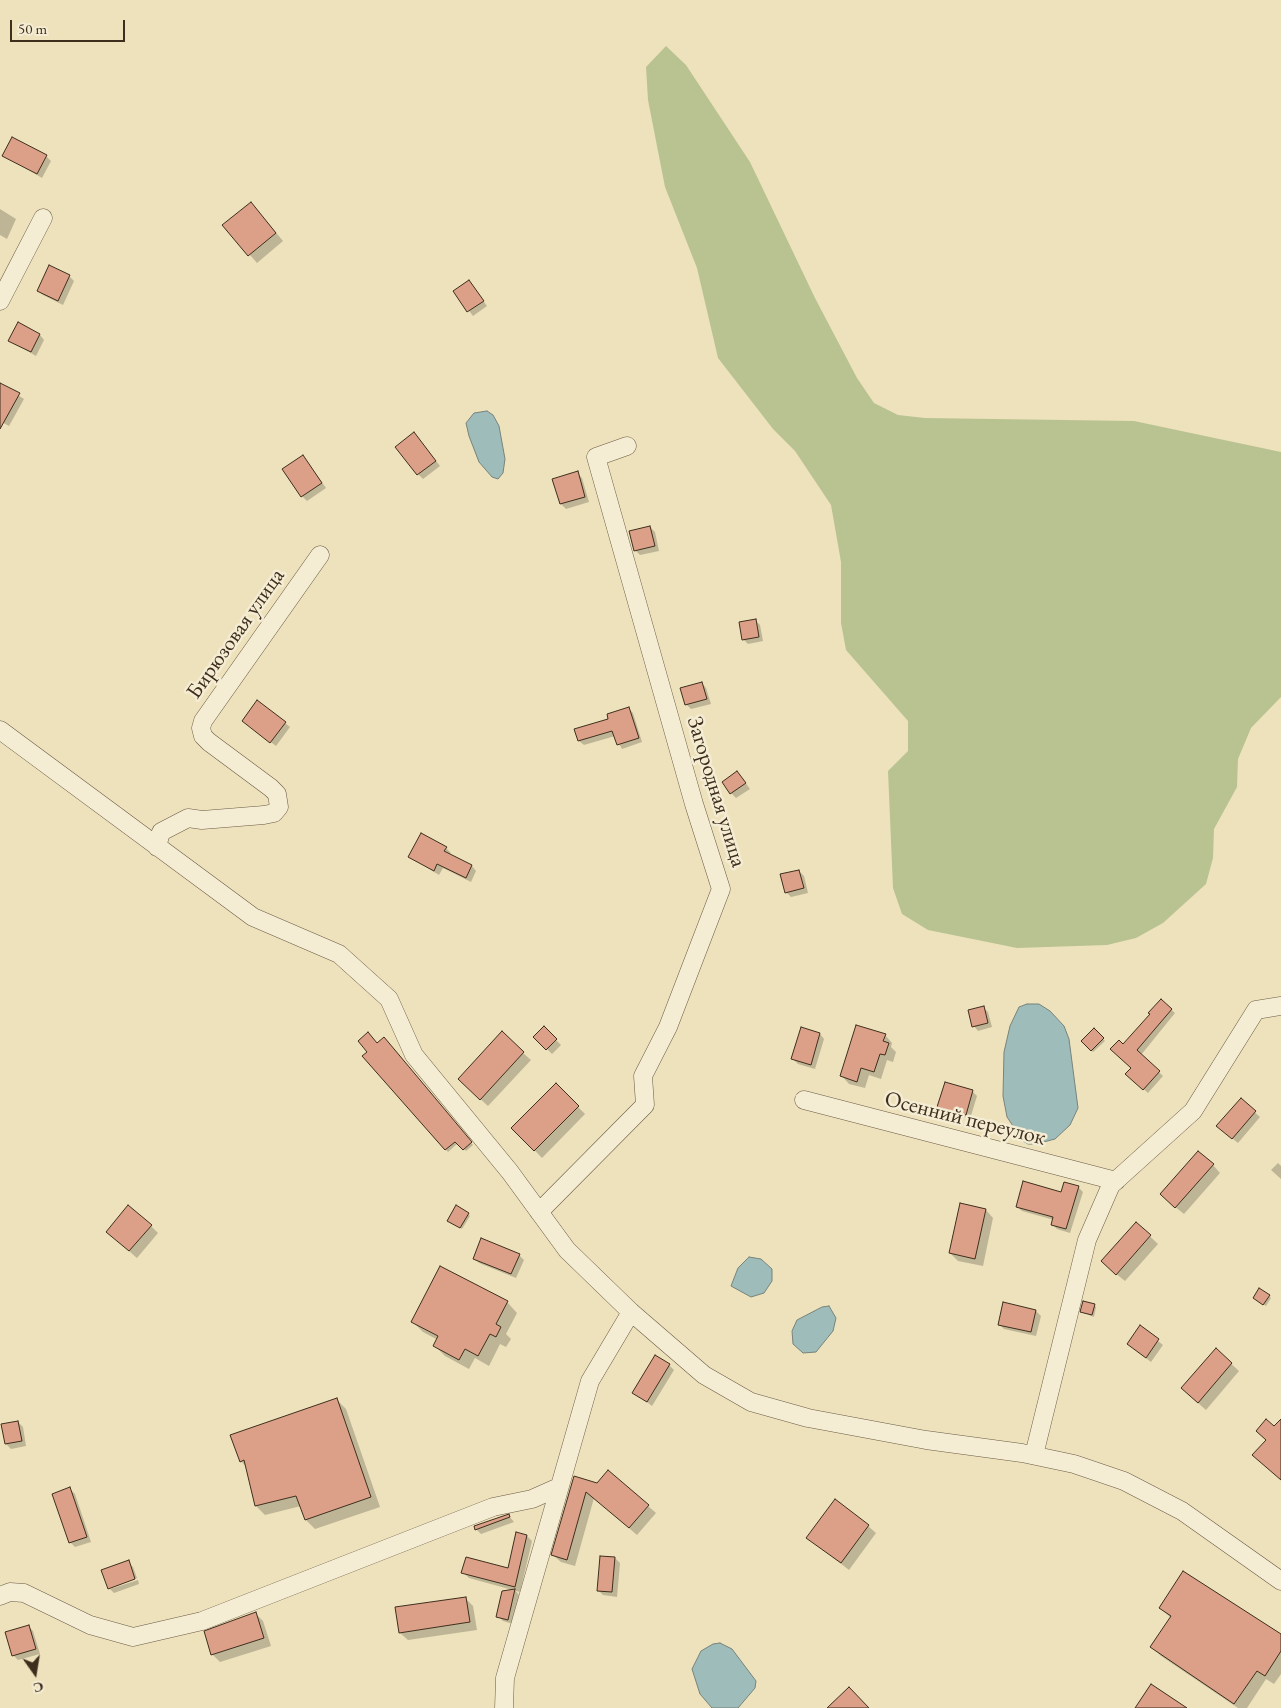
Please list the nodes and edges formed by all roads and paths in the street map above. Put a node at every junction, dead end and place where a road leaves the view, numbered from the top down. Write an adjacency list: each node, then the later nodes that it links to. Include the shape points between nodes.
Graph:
1 (43, 218): 2 (street)
2 (0, 301)
3 (627, 446): 10 (street, Загородная улица, via 596,457 721,889 668,1027 643,1076 645,1105)
4 (320, 555): 6 (street, Бирюзовая улица, via 202,721 203,736 208,742 271,788 277,794 279,806 274,813 264,815 202,820 188,818 161,832)
5 (0, 730): 6 (street)
6 (157, 847): 10 (street, via 253,917 339,954 389,1000 414,1055)
7 (1281, 1006): 9 (street, via 1256,1010 1194,1111)
8 (804, 1100): 9 (street, Осенний переулок)
9 (1116, 1181): 12 (street, via 1111,1185 1087,1240)
10 (539, 1212): 11 (street, via 567,1250)
11 (631, 1312): 12 (street, via 704,1375 751,1402 808,1418 926,1440); 13 (street, via 590,1381)
12 (1034, 1455): 14 (street, via 1124,1481 1182,1511)
13 (559, 1487): 15 (street, via 532,1499 493,1507 202,1621 133,1637 90,1625 24,1593 10,1592); 16 (street, via 505,1678)
14 (1281, 1581)
15 (0, 1596)
16 (504, 1708)

